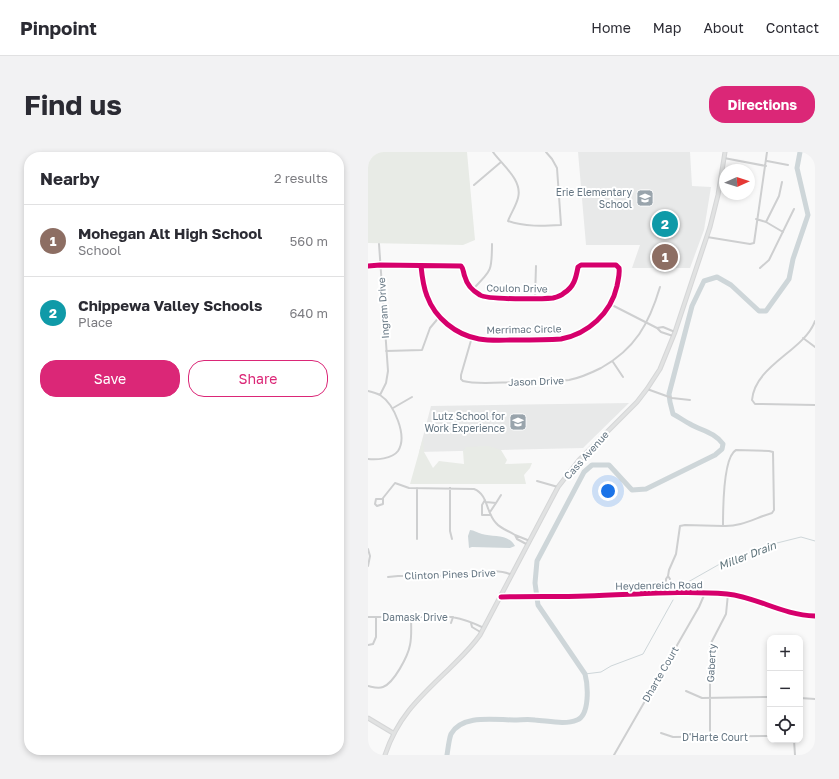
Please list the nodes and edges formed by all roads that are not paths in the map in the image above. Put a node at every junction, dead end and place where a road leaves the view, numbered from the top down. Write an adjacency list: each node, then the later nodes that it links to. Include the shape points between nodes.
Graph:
1 (493, 152): 7 (street)
2 (546, 152): 7 (street, via 557,168 561,225 516,224 508,221 517,202 519,190 515,179)
3 (725, 152): 5 (main road, Cass Avenue)
4 (767, 152): 6 (street)
5 (724, 158): 9 (street); 16 (main road, Cass Avenue)
6 (767, 161): 8 (street); 9 (street)
7 (501, 162): 11 (street)
8 (788, 165)
9 (766, 166): 13 (street)
10 (782, 182): 14 (street, via 780,196)
11 (474, 184)
12 (794, 209): 15 (street)
13 (756, 219): 14 (street); 16 (street, via 755,241 752,244)
14 (766, 222): 15 (street)
15 (783, 232): 24 (street, via 769,260)
16 (707, 237): 33 (main road, Cass Avenue)
17 (379, 244): 20 (street, Ingram Drive)
18 (492, 244): 26 (street, via 490,271)
19 (368, 266): 20 (street, Coulon Drive)
20 (380, 266): 21 (street, Coulon Drive); 38 (street, Ingram Drive)
21 (421, 266): 26 (street, Coulon Drive, via 461,266 466,282); 29 (street, Merrimac Circle, via 426,295)
22 (536, 266): 27 (street)
23 (617, 266): 27 (street, Coulon Drive, via 579,266 575,282 565,293 554,298); 28 (street, Merrimac Circle, via 619,276)
24 (760, 268)
25 (660, 288): 31 (street, Jason Drive)
26 (472, 290): 27 (street, Coulon Drive, via 489,298)
27 (535, 298)
28 (610, 304): 31 (street); 35 (street, Merrimac Circle, via 592,326 565,338 491,340)
29 (440, 316): 35 (street, Merrimac Circle, via 456,330); 38 (street, via 430,328 422,350)
30 (815, 321): 36 (street)
31 (647, 323): 32 (street); 39 (street, Jason Drive, via 631,346)
32 (657, 328): 33 (street, via 663,327); 34 (street)
33 (675, 332): 34 (main road, Cass Avenue)
34 (673, 336): 41 (main road, Cass Avenue, via 660,369)
35 (472, 337): 39 (street, Jason Drive, via 461,375 461,380 467,382 571,380)
36 (803, 338): 37 (street); 46 (street, via 761,378 752,400 755,404)
37 (815, 347)
38 (386, 351): 43 (street, Ingram Drive, via 388,372)
39 (613, 362): 40 (street)
40 (623, 377)
41 (647, 389): 45 (street, via 672,398); 50 (main road, Cass Avenue, via 631,409 579,460)
42 (368, 391): 43 (street)
43 (380, 395): 47 (street)
44 (412, 397): 47 (street)
45 (690, 400)
46 (815, 404)
47 (393, 408): 48 (street, via 401,434 398,450 385,458)
48 (368, 459)
49 (537, 481): 50 (street)
50 (558, 487): 62 (main road, Cass Avenue)
51 (417, 488): 52 (street); 54 (street, via 395,484); 60 (street)
52 (450, 488): 55 (street, via 475,489 481,493); 61 (street)
53 (502, 495): 56 (street)
54 (383, 499): 54 (street, via 382,505 374,504 376,499)
55 (485, 501): 56 (street); 57 (street); 58 (street, via 482,504 482,515)
56 (496, 503): 57 (street)
57 (490, 512): 58 (street)
58 (491, 515): 62 (street, via 497,524)
59 (723, 526): 59 (street, via 743,525 773,512 773,452 733,452 726,469); 66 (street, via 680,526 676,554)
60 (417, 539)
61 (452, 539)
62 (529, 543): 65 (main road, Cass Avenue)
63 (368, 550): 64 (street)
64 (368, 566)
65 (512, 575): 67 (street, Clinton Pines Drive, via 504,572 485,572 458,576); 74 (main road, Cass Avenue)
66 (668, 576): 68 (street); 69 (street)
67 (388, 577)
68 (666, 585): 69 (street); 70 (street)
69 (670, 585): 71 (street)
70 (666, 593): 71 (main road, Heydenreich Road); 74 (main road, Heydenreich Road)
71 (670, 593): 72 (main road, Heydenreich Road)
72 (704, 593): 73 (main road, Heydenreich Road); 98 (street, Dharte Court, via 699,607)
73 (728, 594): 75 (main road, Heydenreich Road, via 745,597 786,612); 87 (street, Gaberty, via 726,614 710,645)
74 (501, 596): 82 (main road, Cass Avenue)
75 (815, 616)
76 (368, 617): 77 (street, Damask Drive)
77 (376, 617): 78 (street, Damask Drive); 84 (street, via 376,637 373,644)
78 (411, 617): 79 (street, Damask Drive); 85 (street, via 411,640 407,655 391,681 381,687)
79 (453, 617): 80 (street); 81 (street, Damask Drive)
80 (451, 623)
81 (471, 623): 82 (street, Damask Drive); 83 (street, via 472,627)
82 (484, 628): 83 (main road, Cass Avenue)
83 (482, 633): 92 (main road, Cass Avenue, via 415,702)
84 (368, 645)
85 (368, 686)
86 (686, 692): 87 (street)
87 (710, 698): 88 (street); 95 (street, Gaberty)
88 (767, 698)
89 (803, 698): 90 (street)
90 (815, 699)
91 (368, 718): 92 (main road)
92 (393, 733): 97 (main road, Cass Avenue)
93 (662, 733): 95 (street, D'Harte Court, via 673,737)
94 (767, 736): 95 (street, D'Harte Court)
95 (710, 737)
96 (794, 743): 99 (street)
97 (385, 755)
98 (614, 755)
99 (794, 755)

